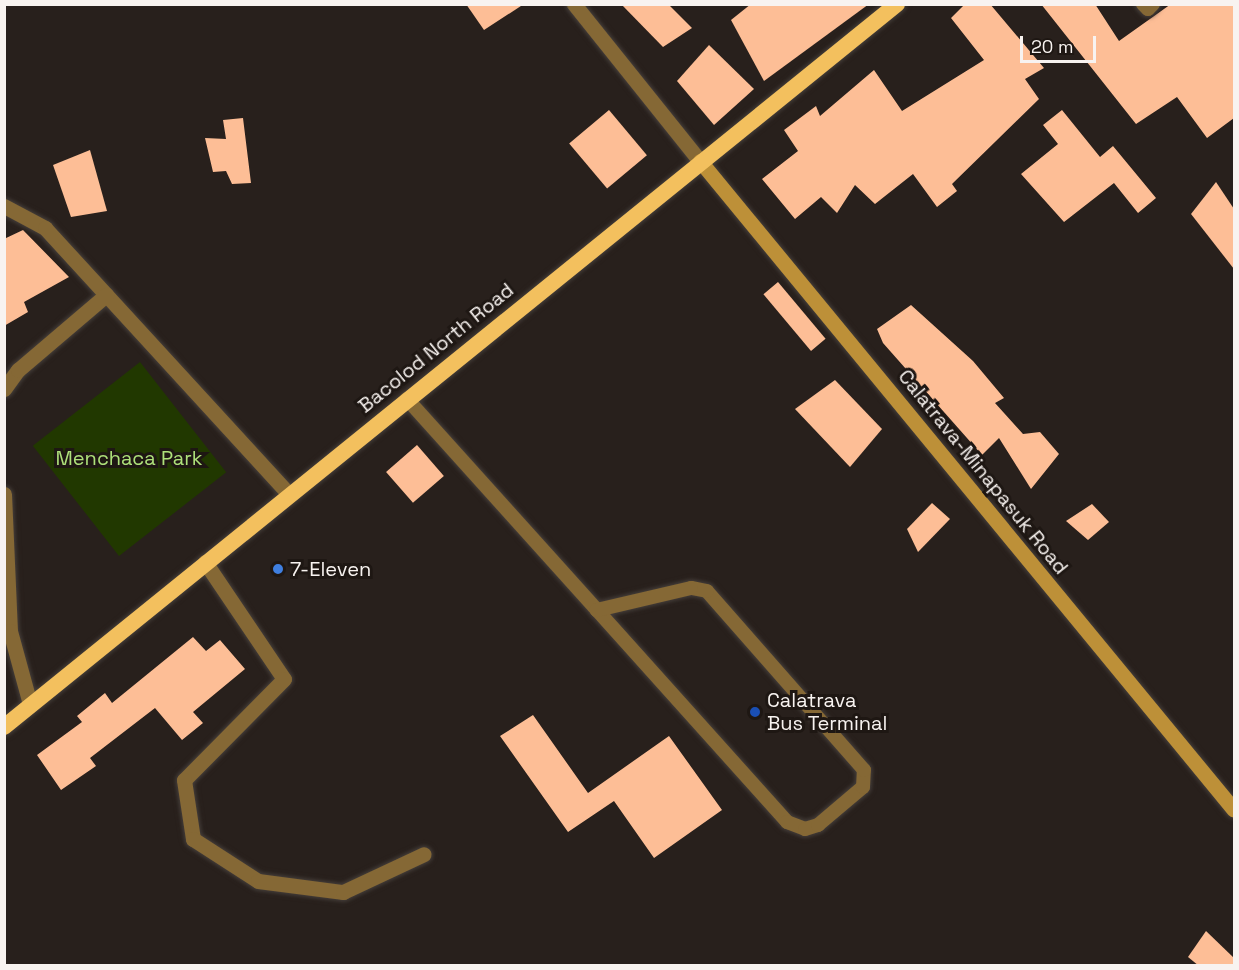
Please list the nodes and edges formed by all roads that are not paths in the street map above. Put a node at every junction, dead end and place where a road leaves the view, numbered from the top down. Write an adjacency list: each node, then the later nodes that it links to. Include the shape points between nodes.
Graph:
1 (574, 4): 5 (street)
2 (897, 4): 5 (highway, Bacolod North Road)
3 (1143, 4): 4 (lane, via 1148,9)
4 (1153, 4)
5 (700, 161): 9 (highway, Bacolod North Road); 16 (main road, Calatrava-Minapasuk Road)
6 (4, 206): 7 (street, via 45,228)
7 (106, 296): 8 (street, via 18,370); 11 (street)
8 (4, 389)
9 (407, 399): 11 (highway, Bacolod North Road); 13 (lane)
10 (4, 494): 14 (street, via 10,631)
11 (289, 494): 12 (highway, Bacolod North Road)
12 (205, 562): 14 (highway, Bacolod North Road); 17 (street, via 284,679 184,780 193,839 258,881 343,892)
13 (597, 610): 13 (lane, via 787,822 805,829 818,825 863,787 864,770 706,591 690,588)
14 (30, 704): 15 (highway, Bacolod North Road)
15 (4, 727)
16 (1234, 810)
17 (424, 854)

